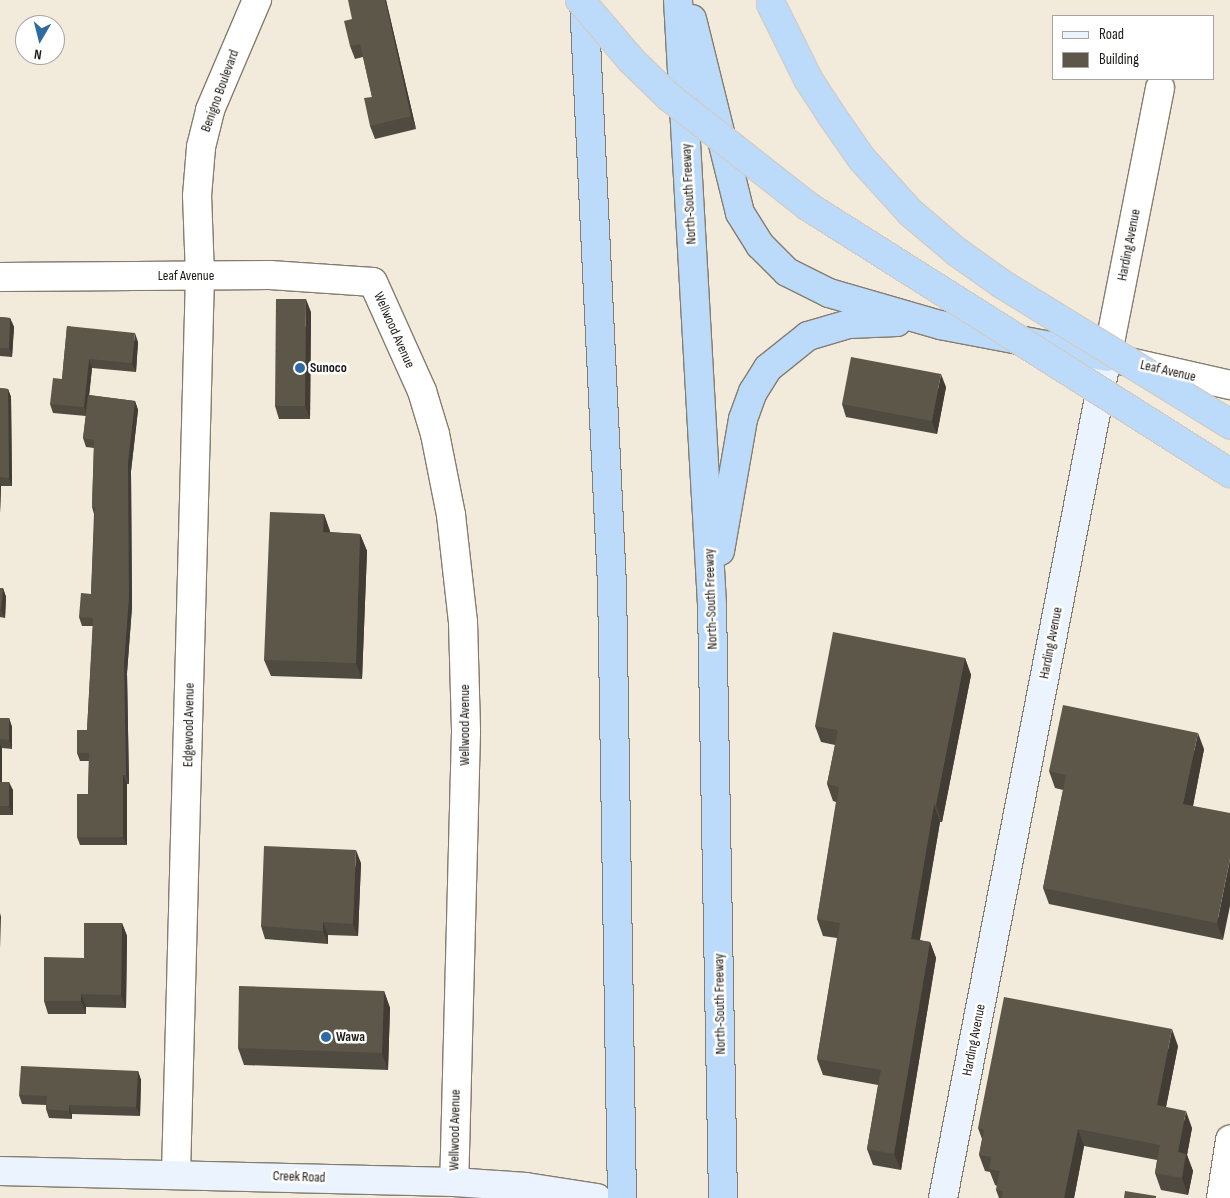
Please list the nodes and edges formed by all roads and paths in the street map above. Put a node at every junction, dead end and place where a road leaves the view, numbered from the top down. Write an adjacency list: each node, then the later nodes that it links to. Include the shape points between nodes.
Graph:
1 (257, 0): 8 (street, Benigno Boulevard, via 210,110 201,147 197,196)
2 (580, 0): 15 (highway, bridge, via 631,60 669,97 809,207)
3 (584, 0): 22 (highway, via 612,584)
4 (678, 0): 16 (highway, North-South Freeway)
5 (688, 0): 11 (highway, via 740,213 760,245 787,272 807,284)
6 (770, 2): 14 (highway, bridge, via 808,79 832,116 862,159 911,213 1002,284)
7 (1160, 88): 12 (street, Harding Avenue)
8 (200, 276): 9 (street, Leaf Avenue); 10 (street, Leaf Avenue, via 270,275); 19 (street, Edgewood Avenue)
9 (0, 277)
10 (373, 282): 20 (street, Wellwood Avenue, via 422,391 435,434 450,508 463,622 466,732)
11 (940, 325): 12 (highway); 16 (highway, via 878,321 835,327 798,342 768,368 742,419)
12 (1107, 357): 13 (street, Leaf Avenue); 24 (main road, Harding Avenue)
13 (1230, 384)
14 (1230, 424)
15 (1230, 473)
16 (712, 605): 23 (highway, North-South Freeway)
17 (1230, 1140): 25 (street)
18 (0, 1171): 19 (main road, Creek Road)
19 (176, 1174): 20 (main road, Creek Road)
20 (454, 1182): 21 (main road, Creek Road, via 557,1191)
21 (597, 1198)
22 (622, 1198)
23 (723, 1198)
24 (943, 1198)
25 (1221, 1198)

